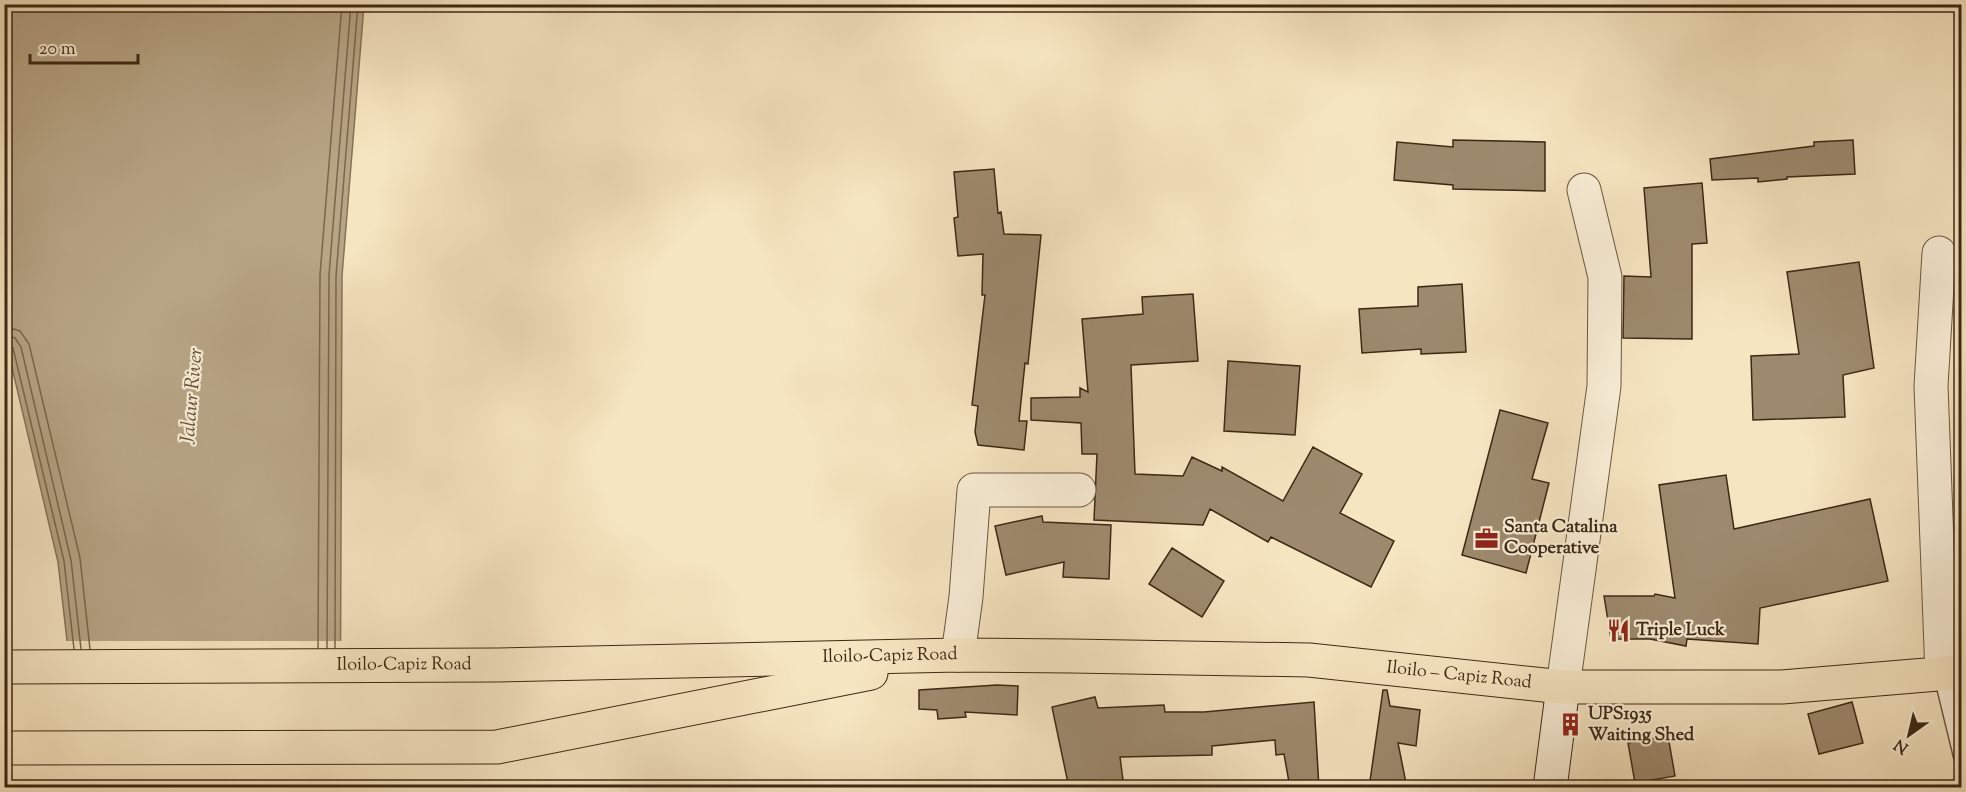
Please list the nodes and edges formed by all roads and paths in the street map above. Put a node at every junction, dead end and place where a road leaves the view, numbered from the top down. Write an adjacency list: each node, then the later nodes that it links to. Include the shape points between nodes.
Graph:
1 (1584, 190): 7 (street, via 1605,277 1604,386)
2 (1939, 254): 6 (street, via 1931,386)
3 (1079, 490): 4 (street, via 974,490)
4 (958, 655): 5 (highway, Iloilo-Capiz Road, via 497,665); 7 (highway, Iloilo – Capiz Road, via 1309,660); 8 (highway, Iloilo-Capiz Road, via 497,747)
5 (4, 666)
6 (1952, 673): 7 (highway, Iloilo – Capiz Road, via 1782,687); 9 (lane)
7 (1563, 687): 11 (street)
8 (4, 748)
9 (1962, 756)
10 (1962, 782): 12 (lane)
11 (1550, 788)
12 (1960, 788)

